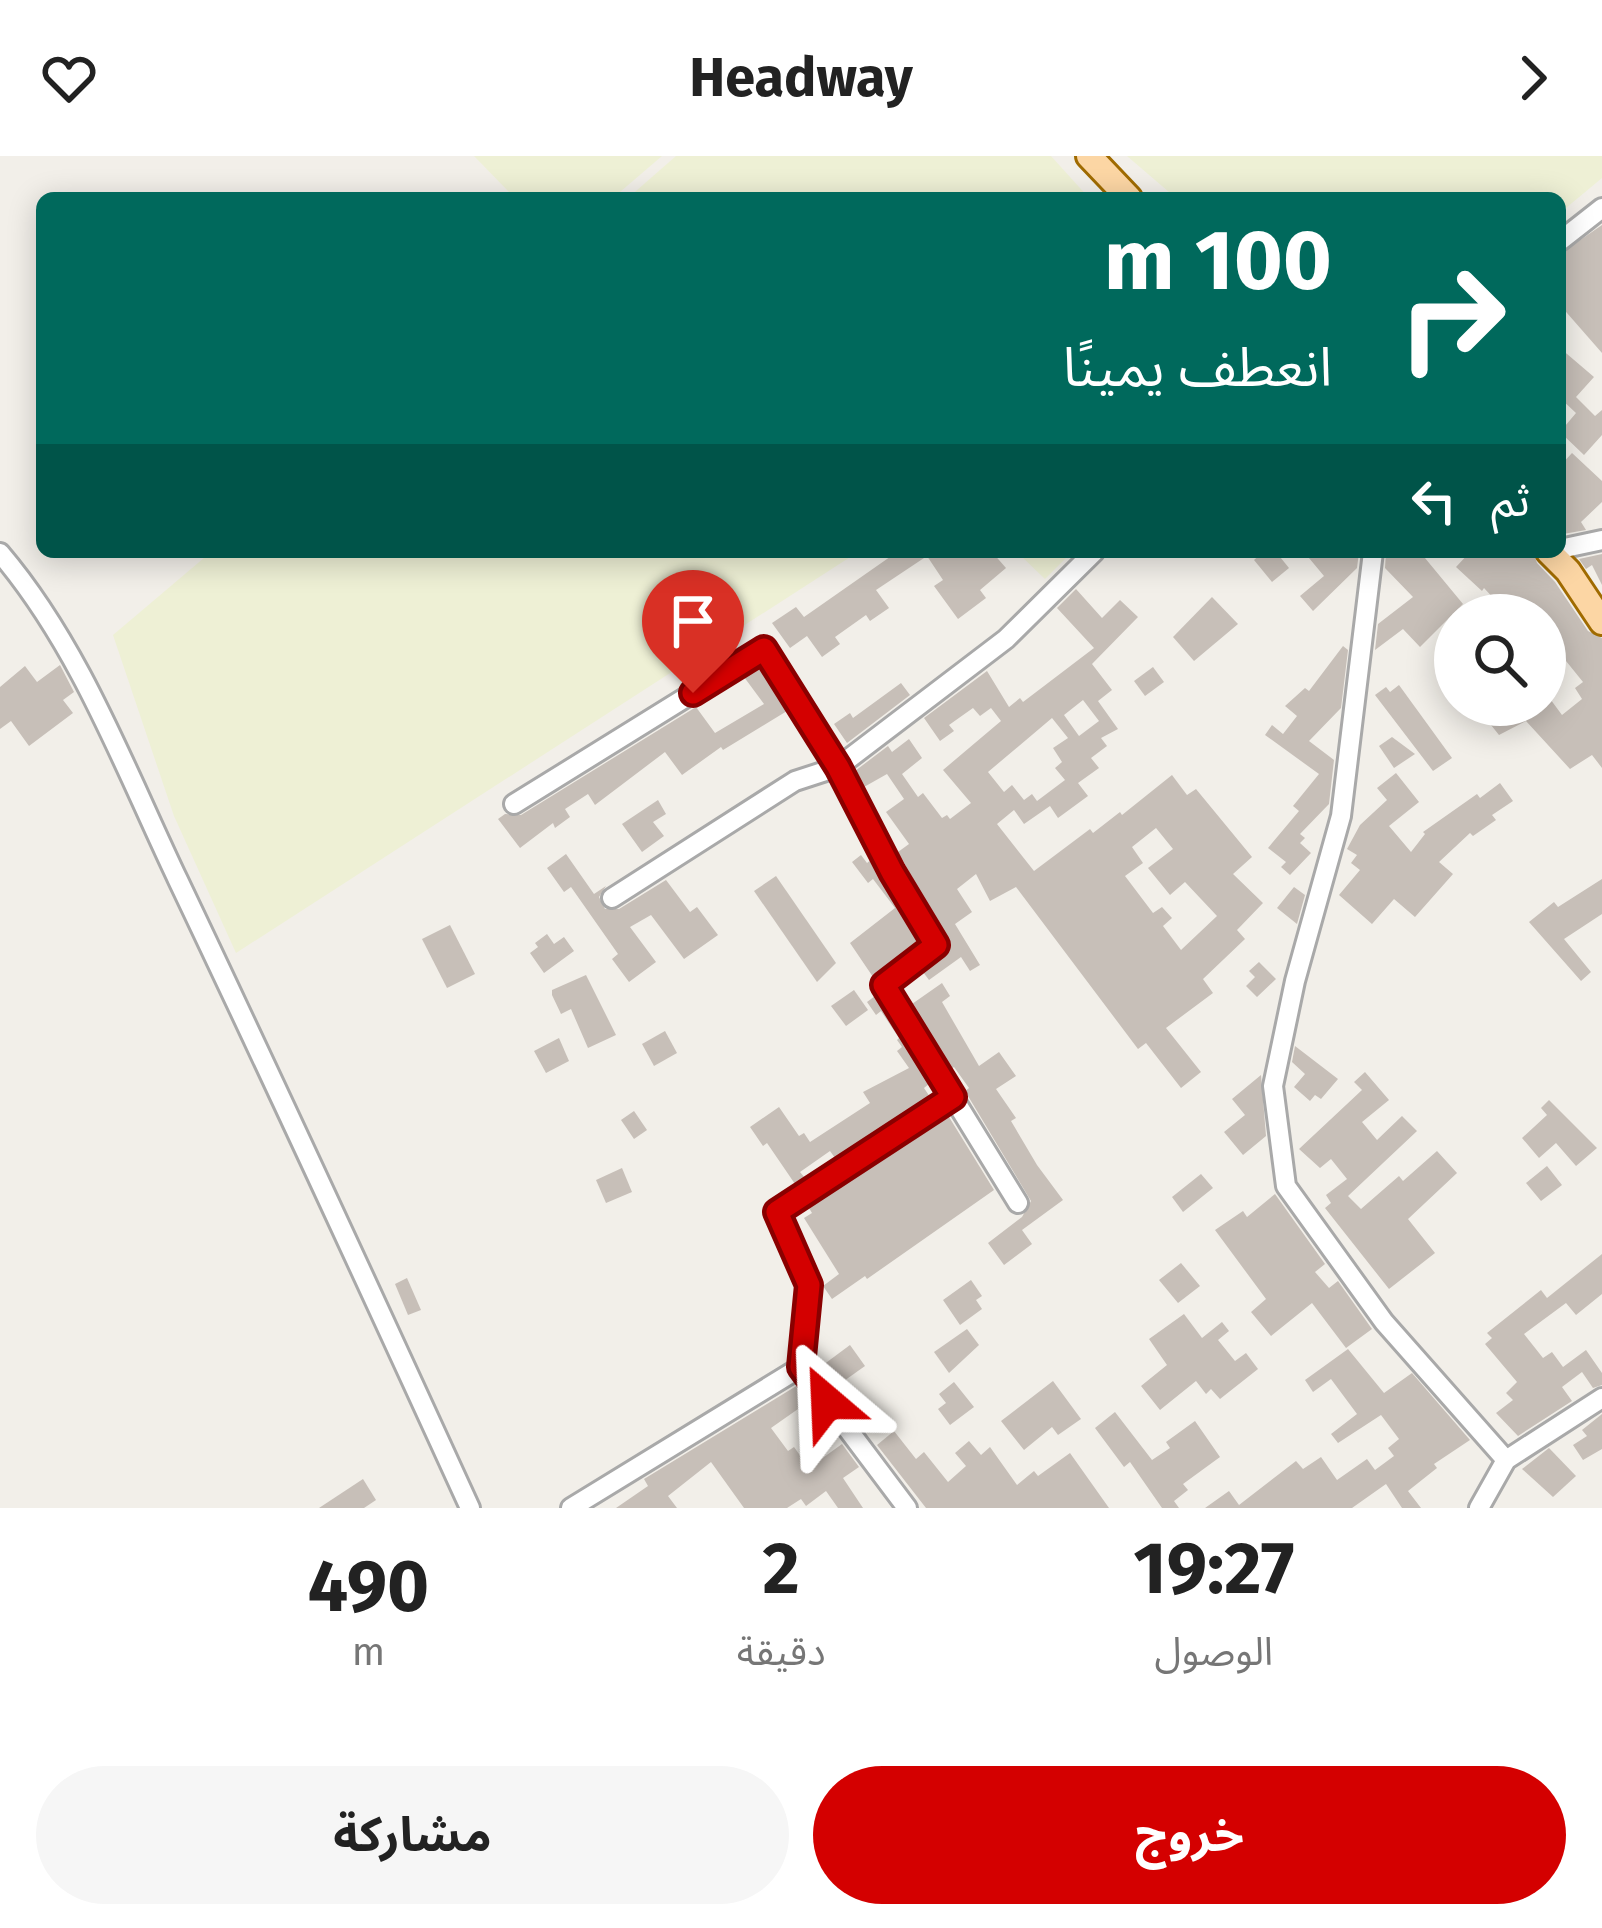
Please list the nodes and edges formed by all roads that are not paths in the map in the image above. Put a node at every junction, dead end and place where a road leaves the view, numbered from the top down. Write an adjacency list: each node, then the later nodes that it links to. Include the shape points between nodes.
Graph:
1 (1089, 156): 2 (main road)
2 (1123, 192)
3 (1602, 208): 4 (street)
4 (1566, 236)
5 (1602, 540): 6 (street)
6 (1566, 548)
7 (0, 553): 20 (street, via 75,666)
8 (1088, 558): 12 (street, via 1006,639)
9 (1372, 558): 19 (street, via 1341,816 1273,1086 1286,1186 1384,1322)
10 (1555, 558): 11 (main road)
11 (1602, 622)
12 (838, 767): 13 (street, via 764,649); 14 (street, via 795,782); 15 (street, via 936,945 884,985)
13 (514, 804)
14 (611, 898)
15 (953, 1097): 16 (street); 17 (street, via 777,1212 809,1285)
16 (1018, 1202)
17 (801, 1367): 21 (street); 22 (street)
18 (1602, 1398): 19 (street)
19 (1506, 1460): 23 (street)
20 (470, 1508)
21 (571, 1508)
22 (907, 1508)
23 (1479, 1508)

